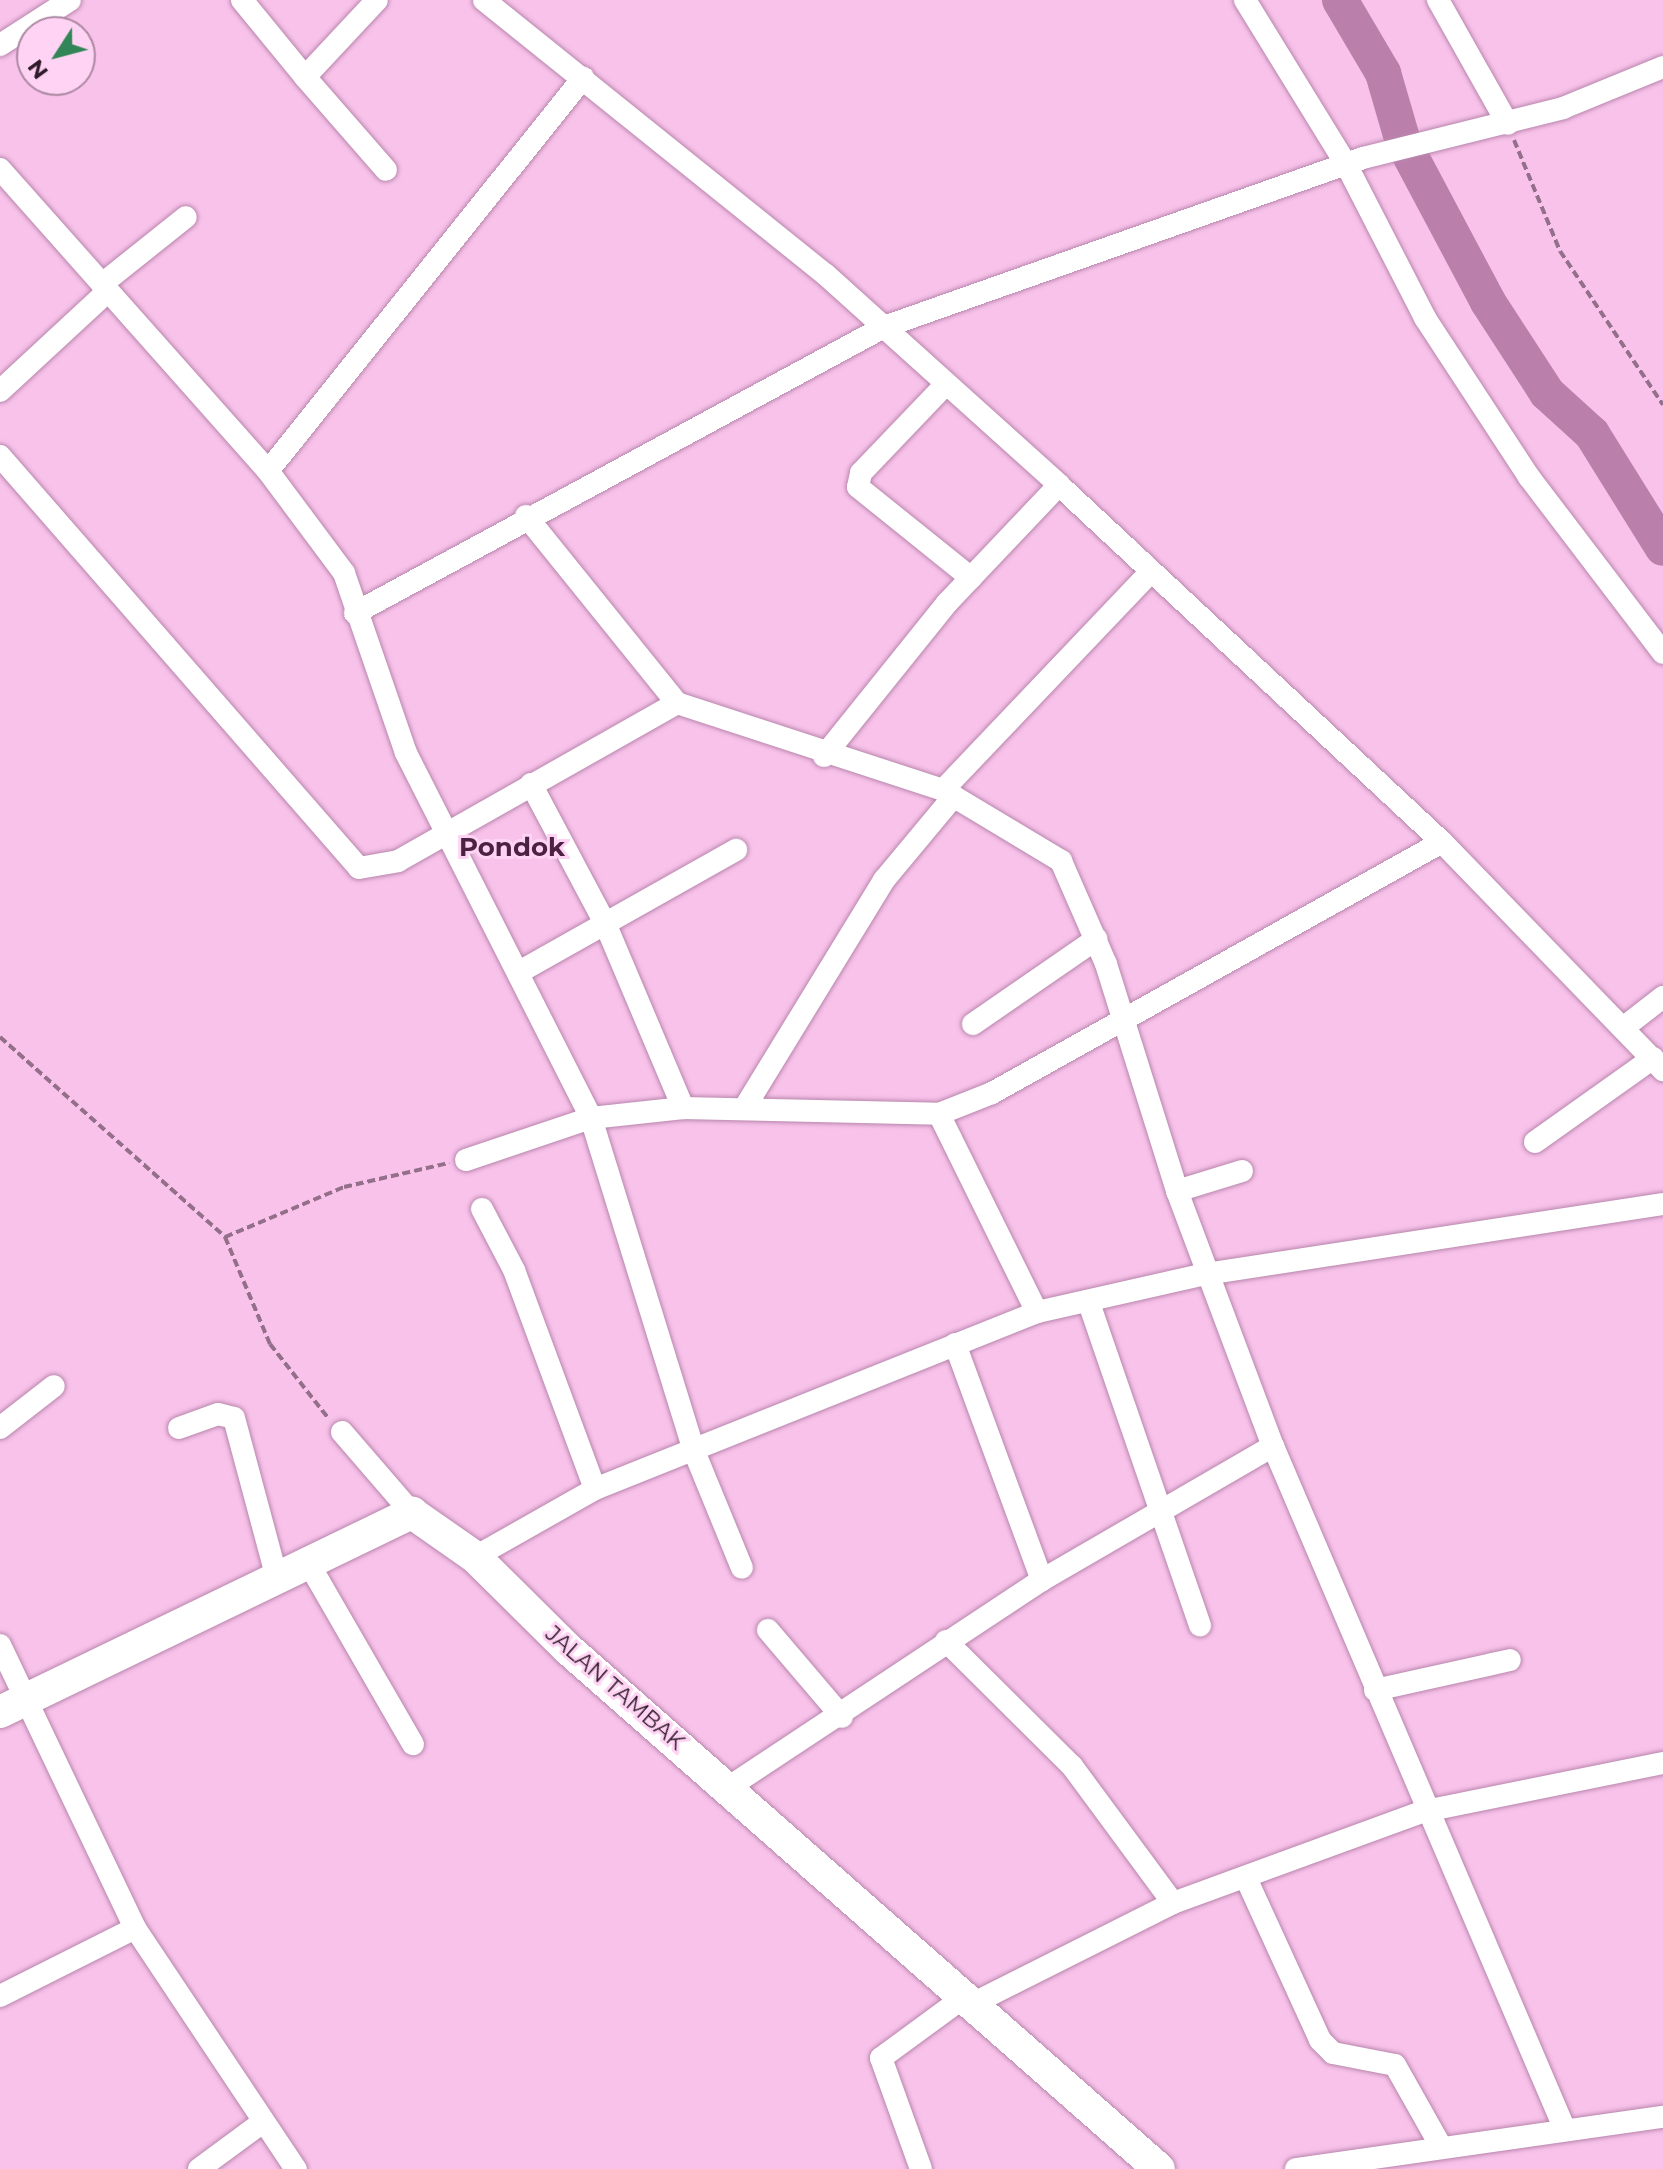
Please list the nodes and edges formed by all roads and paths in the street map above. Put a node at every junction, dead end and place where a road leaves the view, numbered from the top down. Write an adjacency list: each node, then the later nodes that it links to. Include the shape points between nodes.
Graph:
1 (70, 0): 7 (street)
2 (242, 0): 9 (street)
3 (377, 0): 9 (street)
4 (484, 0): 10 (street)
5 (1245, 0): 12 (street)
6 (1438, 0): 11 (street)
7 (0, 45)
8 (1663, 67): 11 (street)
9 (305, 77): 14 (street)
10 (583, 78): 17 (street); 22 (street)
11 (1508, 124): 12 (street); 20 (path, via 1560,251)
12 (1354, 161): 17 (street); 28 (street, via 1425,318 1503,438)
13 (0, 169): 16 (street)
14 (386, 170)
15 (186, 217): 16 (street)
16 (105, 287): 19 (street); 22 (street)
17 (884, 327): 18 (street); 24 (street)
18 (946, 384): 23 (street); 26 (street, via 861,473 858,487)
19 (0, 391)
20 (1663, 405)
21 (0, 456): 33 (street, via 351,862 367,870 384,867)
22 (268, 471): 27 (street, via 344,573)
23 (1059, 485): 25 (street); 26 (street)
24 (526, 516): 27 (street); 29 (street)
25 (1149, 574): 32 (street); 34 (street)
26 (971, 578): 30 (street)
27 (355, 613): 33 (street, via 388,711)
28 (1663, 653)
29 (677, 703): 30 (street); 31 (street)
30 (830, 748): 32 (street)
31 (531, 784): 33 (street); 36 (street)
32 (950, 785): 37 (street, via 1061,861); 45 (street, via 884,880)
33 (445, 833): 38 (street)
34 (1442, 842): 40 (street); 42 (street)
35 (736, 850): 36 (street)
36 (605, 923): 38 (street); 46 (street)
37 (1096, 939): 40 (street); 41 (street)
38 (521, 971): 48 (street)
39 (1663, 997): 42 (street)
40 (1125, 1020): 47 (street); 52 (street)
41 (973, 1024)
42 (1623, 1028): 44 (street)
43 (0, 1037): 55 (path)
44 (1658, 1064): 49 (street)
45 (745, 1107): 46 (street); 47 (street)
46 (683, 1108): 48 (street)
47 (939, 1114): 58 (street)
48 (591, 1118): 50 (street); 65 (street)
49 (1535, 1142)
50 (466, 1160): 55 (path, via 344,1187)
51 (1242, 1171): 52 (street)
52 (1177, 1191): 56 (street)
53 (1663, 1204): 56 (street)
54 (482, 1209): 66 (street, via 514,1270)
55 (225, 1237): 63 (path, via 270,1344)
56 (1206, 1274): 57 (street); 64 (street)
57 (1089, 1303): 58 (street); 67 (street)
58 (1037, 1312): 59 (street)
59 (955, 1344): 65 (street); 73 (street)
60 (54, 1386): 61 (street)
61 (0, 1428)
62 (179, 1428): 72 (street, via 218,1414 234,1418)
63 (342, 1432): 68 (street)
64 (1273, 1446): 67 (street); 79 (street)
65 (694, 1451): 66 (street); 71 (street)
66 (595, 1489): 69 (street)
67 (1158, 1511): 73 (street); 74 (street)
68 (412, 1513): 69 (street, JALAN TAMBAK); 70 (street)
69 (475, 1557): 84 (street, JALAN TAMBAK, via 568,1649)
70 (309, 1564): 72 (street); 82 (street)
71 (742, 1568)
72 (277, 1579): 80 (street)
73 (1042, 1580): 76 (street)
74 (1200, 1625)
75 (768, 1630): 81 (street)
76 (946, 1641): 81 (street); 87 (street, via 1072,1766)
77 (0, 1645): 80 (street)
78 (1510, 1660): 79 (street)
79 (1375, 1690): 85 (street)
80 (14, 1706): 88 (street)
81 (842, 1717): 84 (street)
82 (413, 1744)
83 (1663, 1763): 85 (street)
84 (729, 1787): 90 (street, JALAN TAMBAK)
85 (1425, 1811): 86 (street); 93 (street)
86 (1246, 1878): 87 (street); 94 (street, via 1320,2040 1333,2053 1395,2065)
87 (1173, 1903): 90 (street)
88 (135, 1928): 89 (street); 92 (street)
89 (0, 1996)
90 (969, 2000): 97 (street, via 881,2058); 98 (street, JALAN TAMBAK)
91 (1663, 2117): 93 (street)
92 (263, 2122): 95 (street); 96 (street)
93 (1565, 2130): 94 (street)
94 (1440, 2145): 99 (street)
95 (199, 2169)
96 (296, 2169)
97 (921, 2169)
98 (1159, 2169)
99 (1296, 2169)

